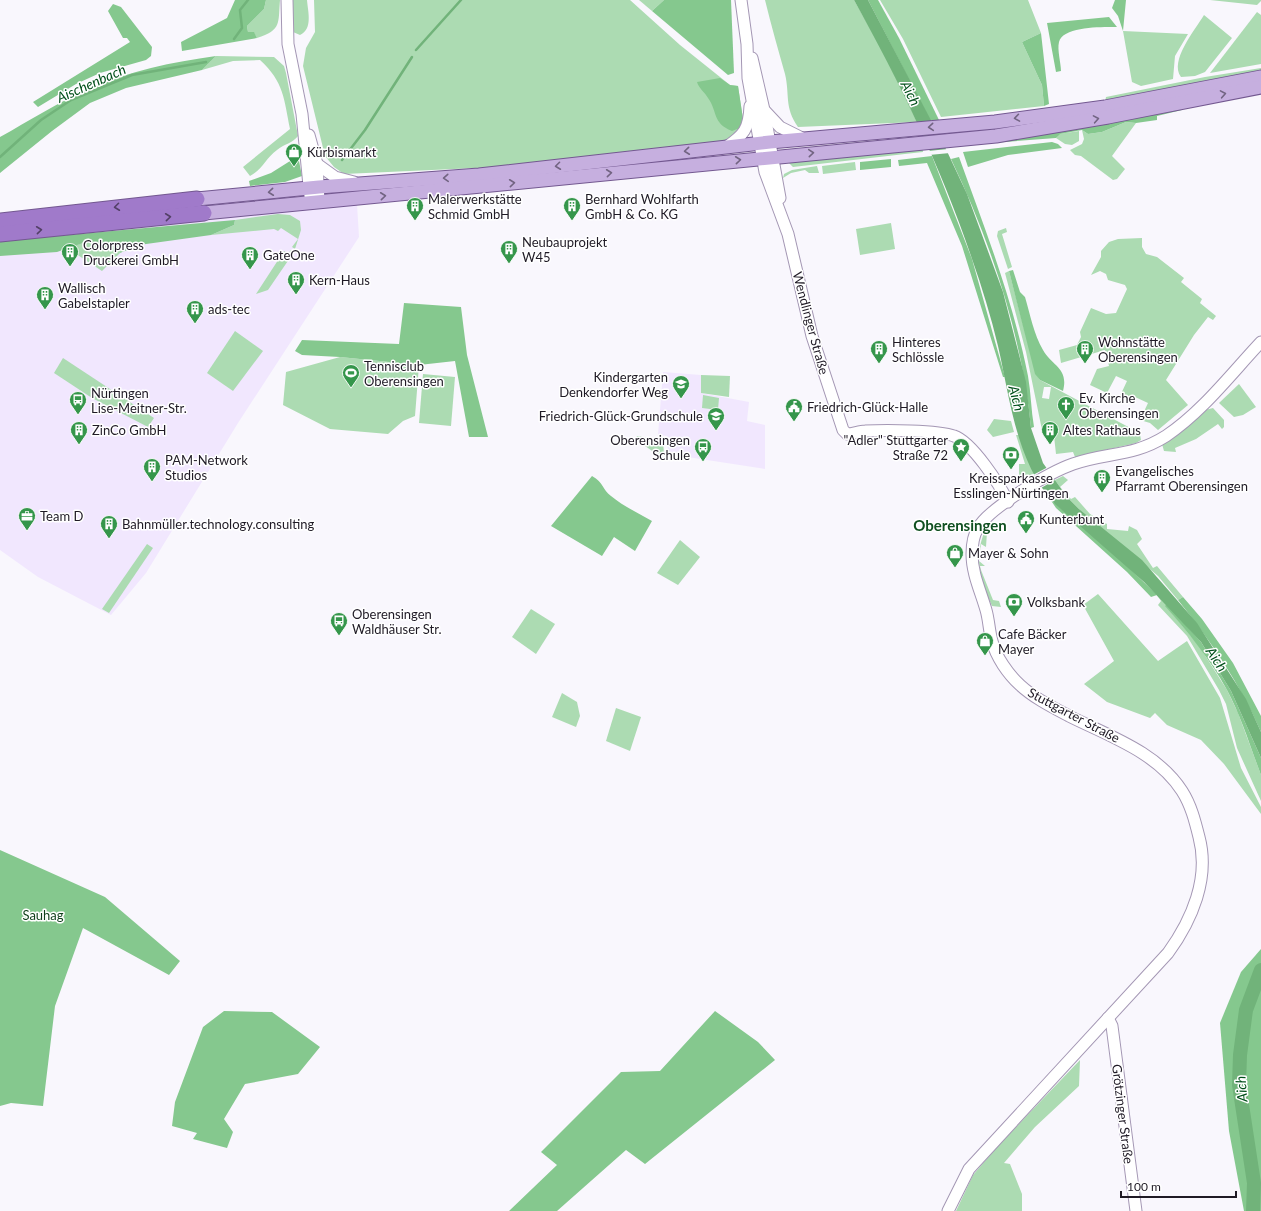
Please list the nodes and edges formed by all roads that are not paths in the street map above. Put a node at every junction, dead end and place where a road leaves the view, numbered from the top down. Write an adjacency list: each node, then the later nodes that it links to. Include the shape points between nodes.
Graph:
1 (287, 0): 8 (main road, via 288,44)
2 (741, 0): 3 (main road)
3 (747, 44): 6 (main road); 7 (main road)
4 (1261, 77): 9 (main road, one-way to 9, via 1105,107)
5 (1261, 87): 12 (main road, one-way to 5, via 967,139 1058,126)
6 (750, 92): 10 (main road); 11 (main road, via 750,108 745,131)
7 (764, 110): 9 (main road, via 780,127); 10 (main road)
8 (302, 114): 13 (main road); 15 (main road)
9 (804, 139): 10 (main road)
10 (765, 142): 11 (main road); 12 (main road, Wendlinger Straße)
11 (726, 147): 14 (main road, one-way to 14, via 511,172)
12 (767, 157): 17 (main road, one-way to 12); 22 (main road, Wendlinger Straße, via 812,336 845,432 851,434 880,431 955,436 985,466)
13 (317, 164): 14 (main road, via 335,178); 15 (main road)
14 (361, 184): 15 (main road)
15 (314, 188): 16 (main road, one-way to 16); 17 (main road)
16 (198, 199): 19 (highway, one-way to 19)
17 (315, 203): 18 (main road)
18 (204, 213): 20 (highway, one-way to 18)
19 (0, 221)
20 (0, 234)
21 (1261, 342): 22 (main road, Stuttgarter Straße, via 1195,412 1166,435 1134,451 1086,460 1054,472)
22 (1008, 502): 23 (main road, Stuttgarter Straße, via 982,522 977,529 972,548 974,571 996,653 1018,684 1033,696 1155,761 1183,792 1200,841 1202,879 1196,902 1179,938 1155,969)
23 (1108, 1018): 24 (main road, Stuttgarter Straße, via 969,1169); 25 (main road, Grötzinger Straße, via 1113,1031)
24 (948, 1211)
25 (1136, 1211)

